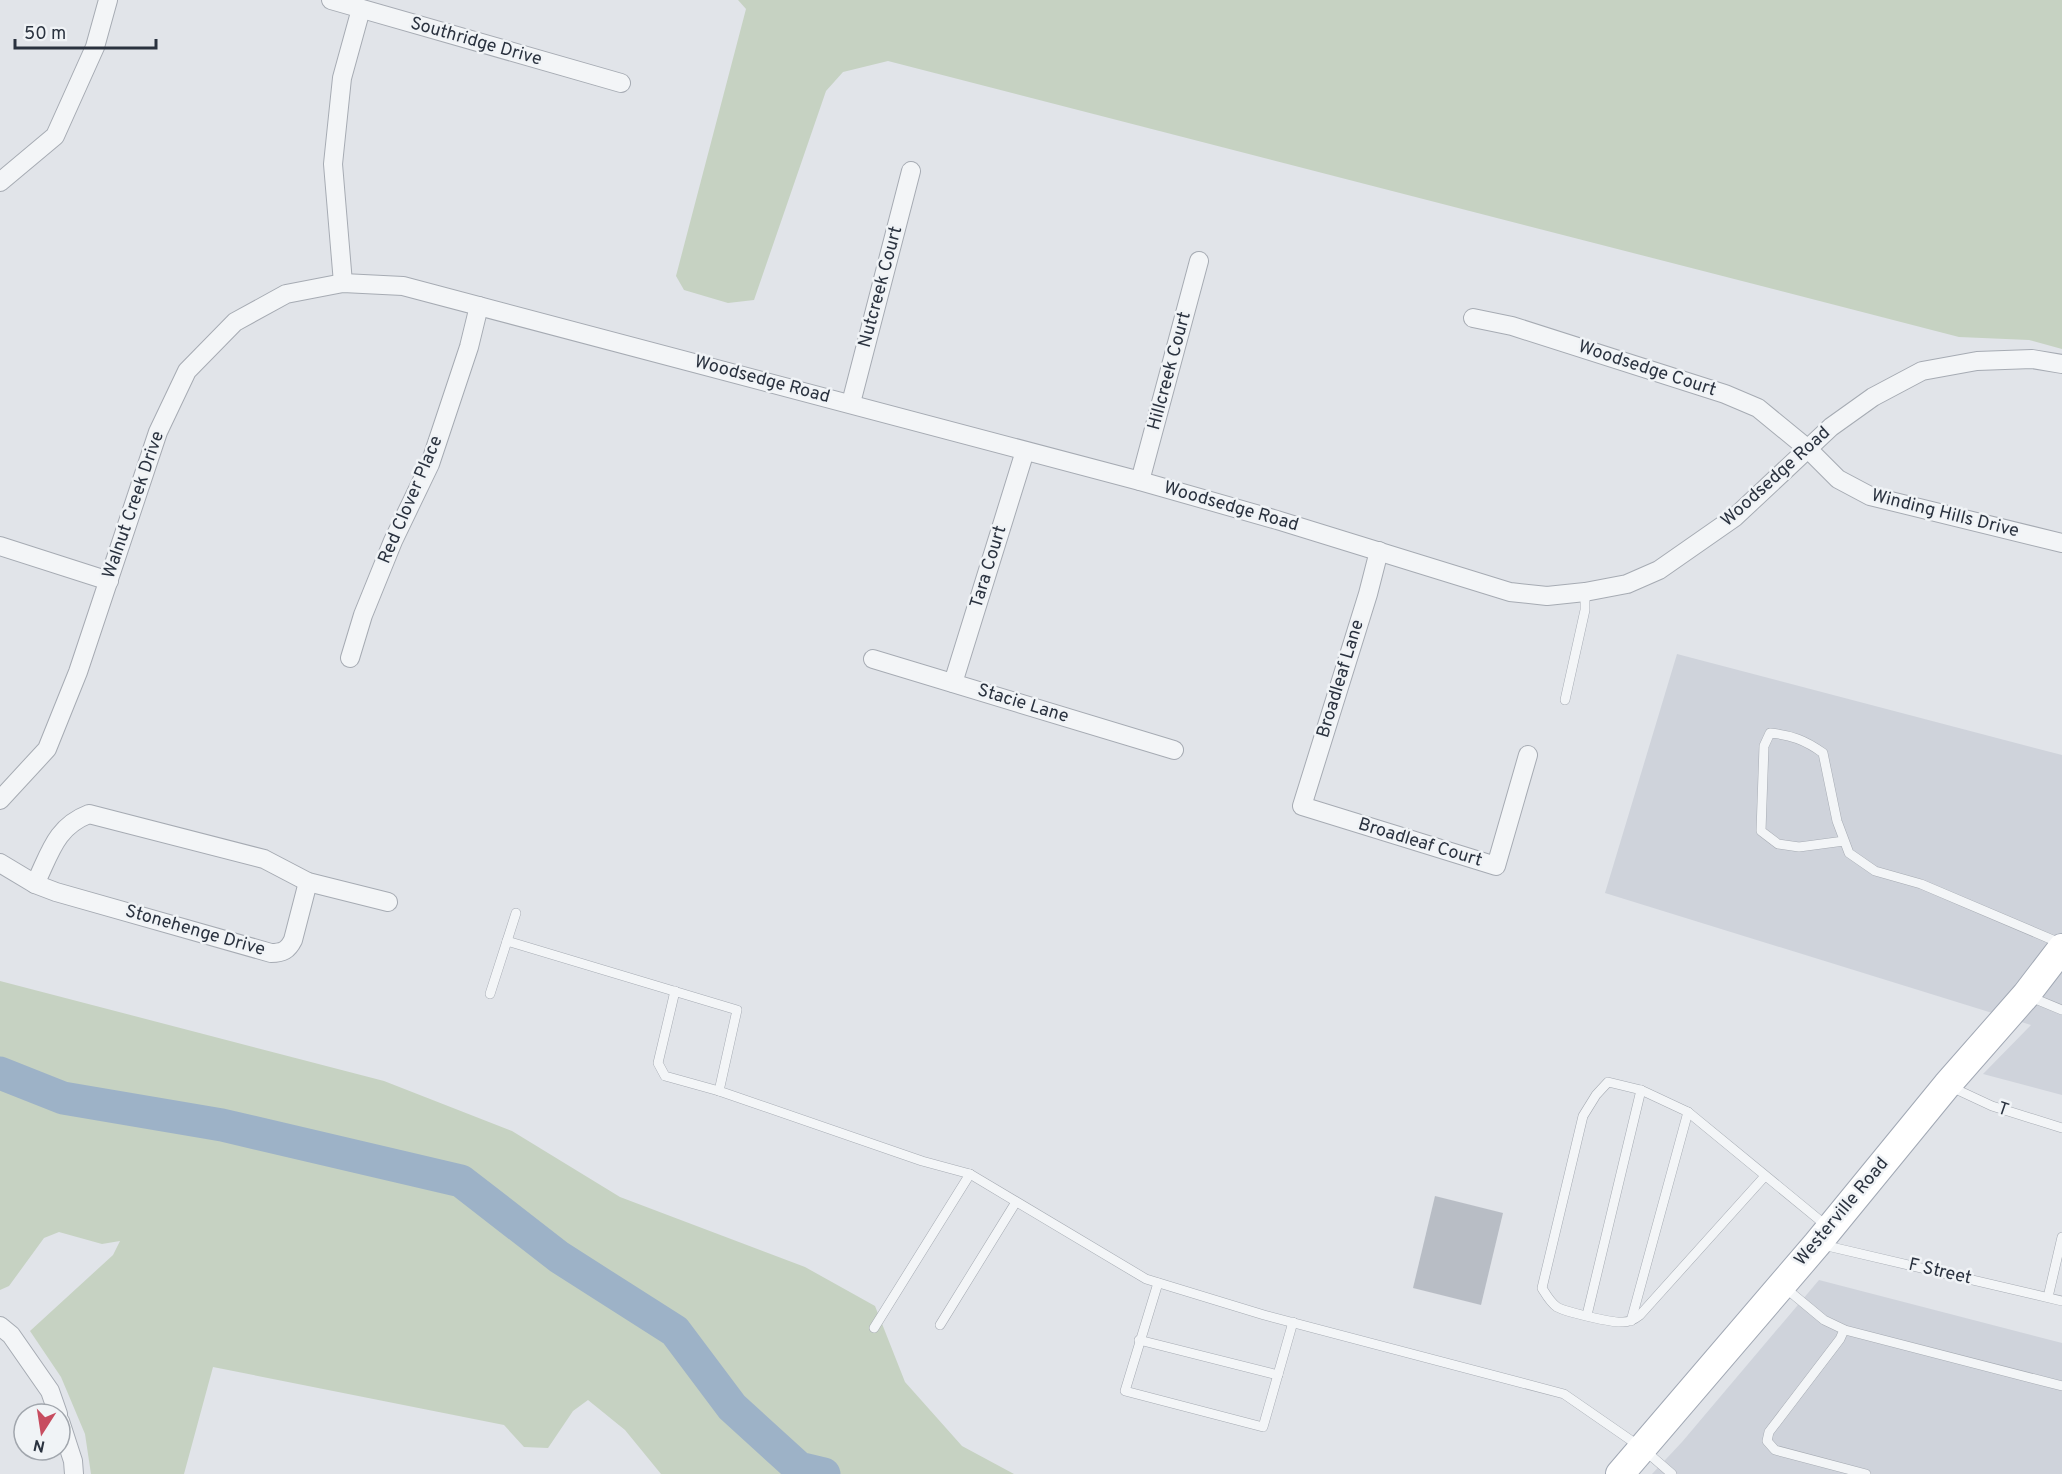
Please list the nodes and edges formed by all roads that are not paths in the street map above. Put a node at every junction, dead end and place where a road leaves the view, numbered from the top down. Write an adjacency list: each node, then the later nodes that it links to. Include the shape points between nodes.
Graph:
1 (108, 0): 6 (street, via 95,47 55,136)
2 (330, 0): 3 (street, Southridge Drive)
3 (361, 9): 4 (street, Southridge Drive); 8 (street, via 342,78 333,164)
4 (621, 83)
5 (911, 171): 12 (street, Nutcreek Court)
6 (0, 182)
7 (1199, 261): 15 (street, Hillcreek Court)
8 (343, 284): 9 (street, Woodsedge Road, via 403,286); 19 (street, Walnut Creek Drive, via 286,294 235,322 187,371 158,432)
9 (479, 306): 12 (street, Woodsedge Road); 21 (street, Red Clover Place, via 430,464 393,541)
10 (1473, 318): 13 (street, Woodsedge Court, via 1512,326 1725,394 1758,408)
11 (2062, 364): 13 (street, Woodsedge Road, via 2032,359 1977,361 1922,371 1873,397)
12 (851, 404): 14 (street, Woodsedge Road)
13 (1808, 449): 16 (street, Winding Hills Drive, via 1838,479 1870,496); 20 (street, Woodsedge Road, via 1735,517 1659,570 1627,584)
14 (1025, 451): 15 (street, Woodsedge Road); 23 (street, Tara Court)
15 (1140, 481): 18 (street, Woodsedge Road)
16 (2062, 543)
17 (0, 546): 19 (street)
18 (1379, 551): 20 (street, Woodsedge Road, via 1510,592 1547,596); 28 (street, Broadleaf Lane)
19 (108, 581): 27 (street, Walnut Creek Drive, via 47,749)
20 (1585, 592): 24 (lane, via 1585,610)
21 (350, 658)
22 (873, 658): 23 (street, Stacie Lane)
23 (953, 683): 25 (street, Stacie Lane)
24 (1564, 700)
25 (1174, 750)
26 (1528, 755): 28 (street, Broadleaf Court, via 1496,866)
27 (0, 800)
28 (1302, 806)
29 (1844, 841): 29 (lane, via 1822,753 1792,735 1770,733 1764,746 1761,831 1778,844 1799,847); 36 (lane, via 1849,853 1875,871 1921,884)
30 (0, 863): 32 (street, Stonehenge Drive)
31 (308, 882): 32 (street, via 264,859 89,814 61,831); 32 (street, Stonehenge Drive, via 293,940 281,953); 33 (street)
32 (35, 884)
33 (388, 902)
34 (516, 913): 35 (lane)
35 (507, 941): 37 (lane); 38 (lane)
36 (2062, 946): 39 (main road, Westerville Road)
37 (675, 991): 43 (lane, via 658,1063 665,1076); 43 (lane, via 737,1010)
38 (490, 994)
39 (2026, 995): 40 (lane); 41 (main road, Westerville Road)
40 (2062, 1010)
41 (1947, 1085): 45 (lane, T, via 1992,1106); 49 (main road, Westerville Road)
42 (1641, 1090): 44 (lane); 55 (lane); 55 (lane, via 1608,1082 1583,1116 1542,1288 1558,1307)
43 (719, 1091): 46 (lane, via 922,1161)
44 (1688, 1112): 47 (lane); 56 (lane)
45 (2062, 1128)
46 (970, 1173): 48 (lane); 60 (lane)
47 (1765, 1176): 49 (lane); 56 (lane, via 1640,1315)
48 (1016, 1202): 51 (lane); 58 (lane)
49 (1824, 1236): 52 (main road, Westerville Road); 53 (lane, F Street)
50 (2062, 1237): 53 (lane)
51 (1158, 1283): 57 (lane); 62 (lane)
52 (1781, 1284): 61 (lane, via 1824,1320); 66 (main road, Westerville Road)
53 (2048, 1297): 54 (lane, F Street)
54 (2062, 1300)
55 (1587, 1315): 56 (lane, via 1622,1323)
56 (1631, 1320)
57 (1293, 1322): 63 (lane); 66 (lane, via 1564,1394)
58 (939, 1325)
59 (0, 1326): 65 (street, via 11,1335)
60 (874, 1328)
61 (1844, 1330): 64 (lane); 71 (lane, via 1769,1432 1767,1441 1775,1450)
62 (1139, 1340): 63 (lane); 63 (lane, via 1125,1391 1263,1427)
63 (1278, 1375)
64 (2062, 1386)
65 (54, 1402)
66 (1642, 1448): 69 (main road, Westerville Road); 70 (lane)
67 (72, 1458): 68 (street)
68 (74, 1474)
69 (1620, 1474)
70 (1672, 1474)
71 (1866, 1474)

